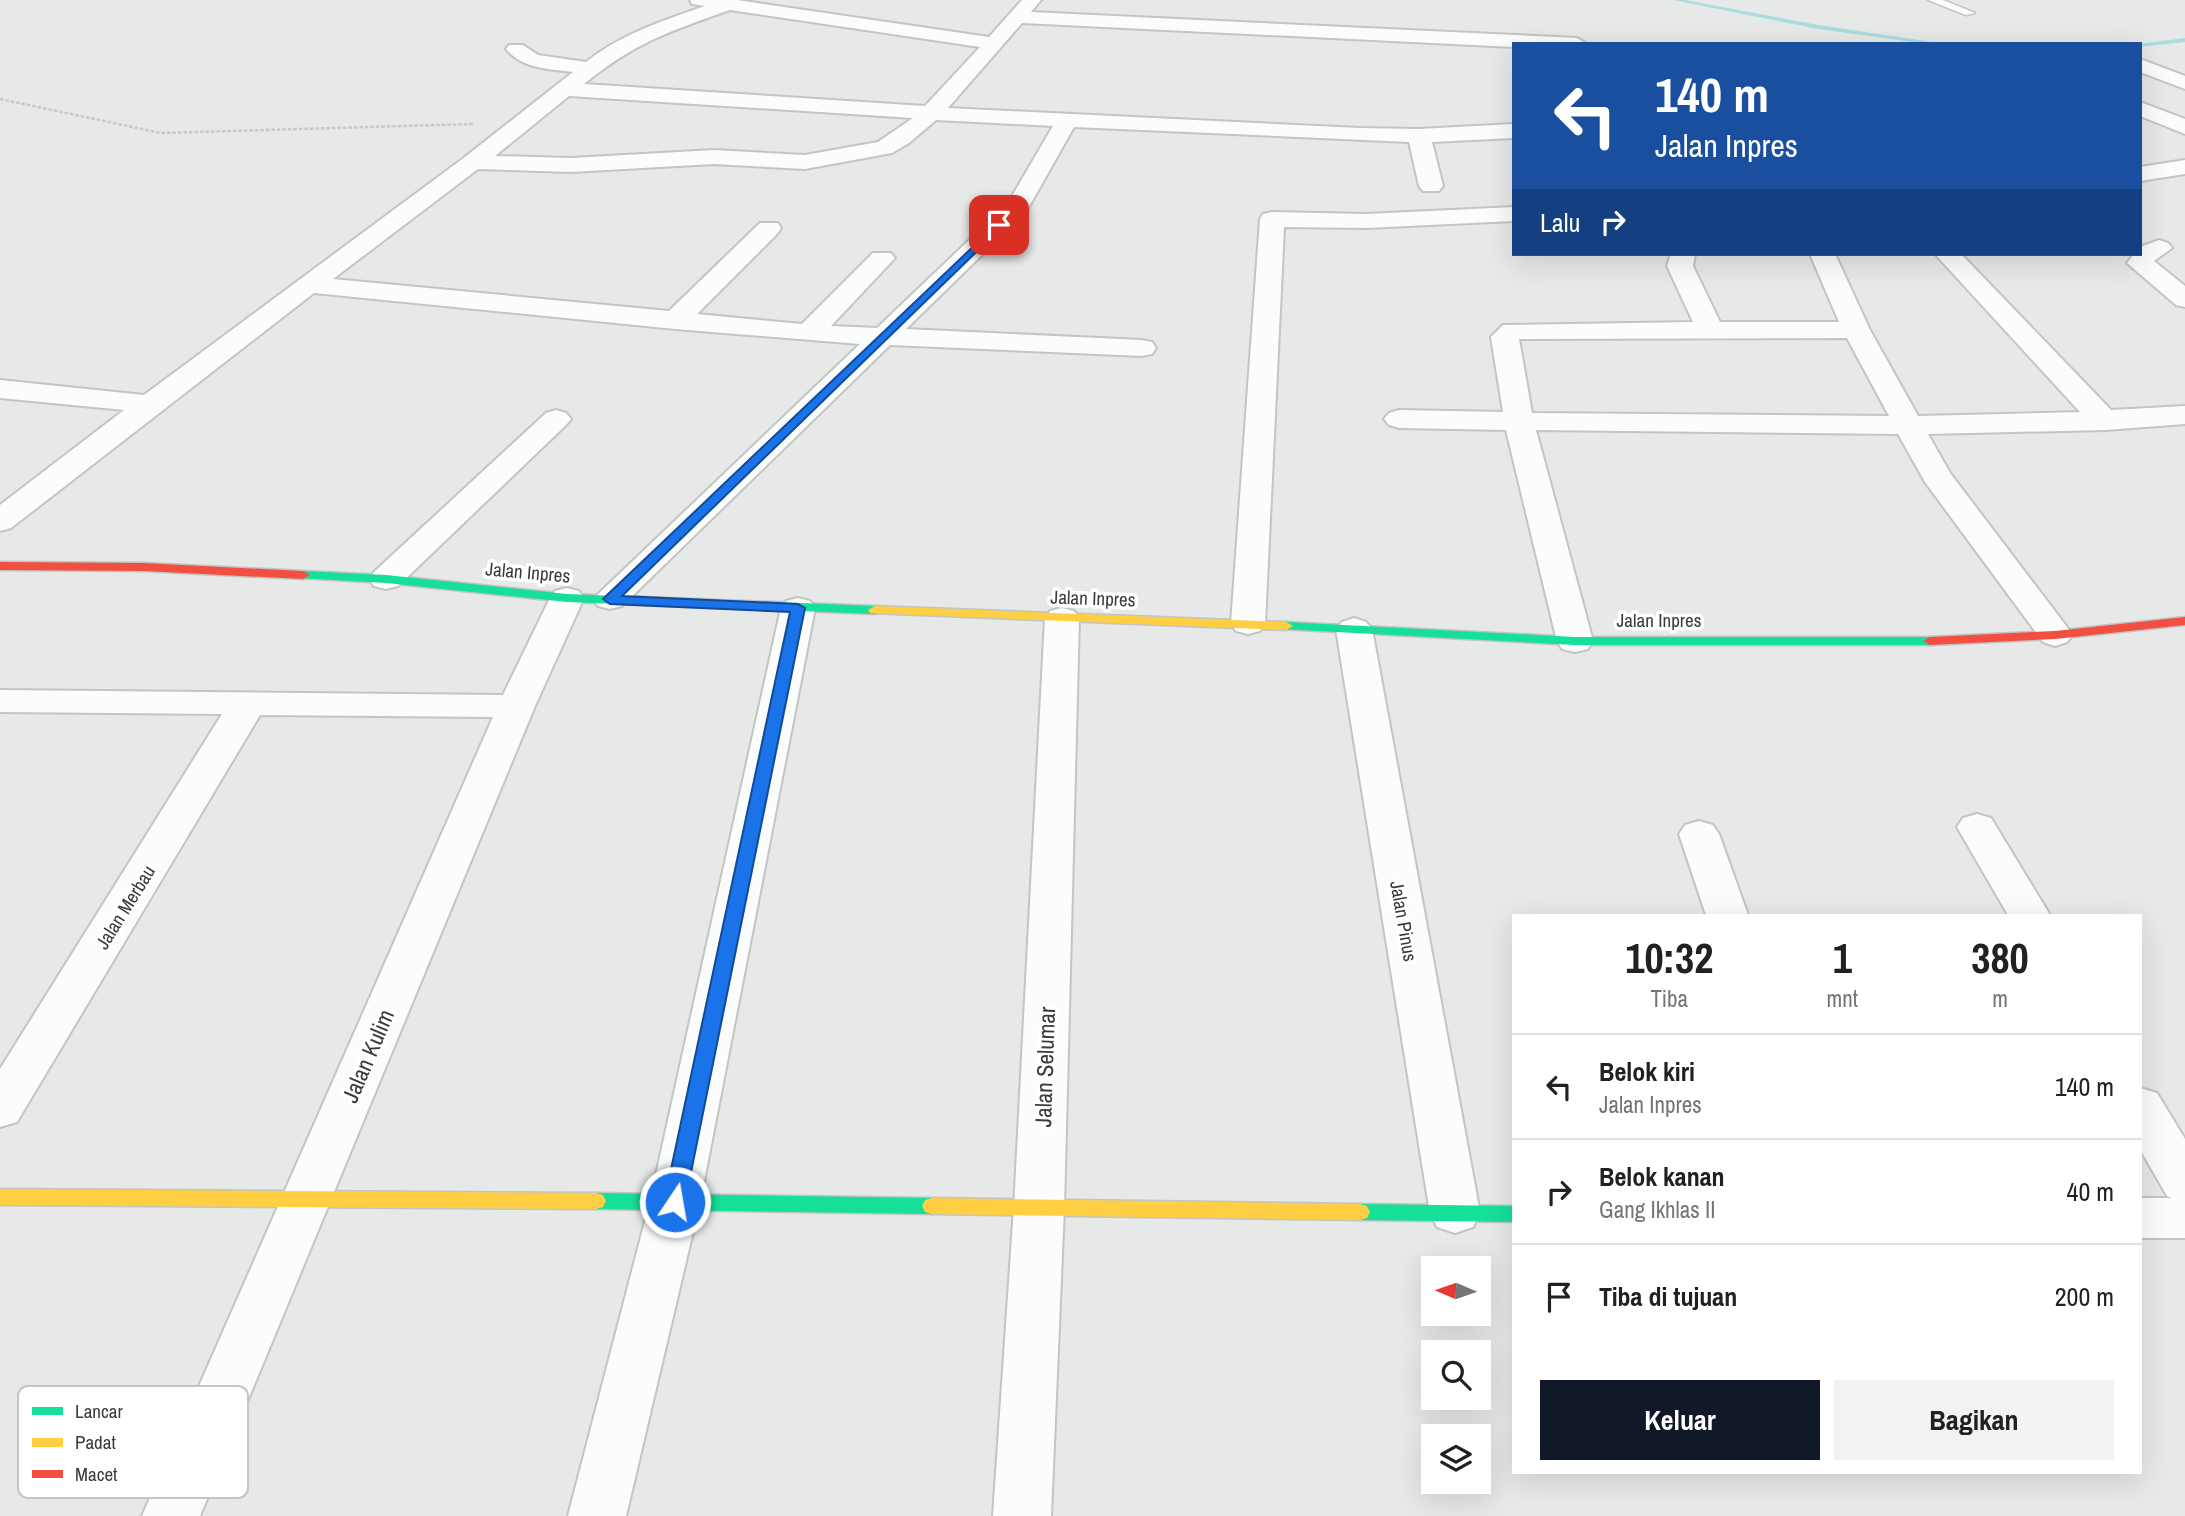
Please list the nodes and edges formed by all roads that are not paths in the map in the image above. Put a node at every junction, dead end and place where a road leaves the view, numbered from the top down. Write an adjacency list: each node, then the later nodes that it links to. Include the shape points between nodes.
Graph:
1 (698, 0): 5 (street)
2 (833, 0): 7 (street)
3 (1032, 0): 8 (street)
4 (1933, 0): 6 (lane)
5 (724, 6): 7 (street); 13 (street, via 629,41)
6 (1970, 13)
7 (809, 17): 10 (street)
8 (1016, 17): 9 (street, via 1339,25); 10 (street)
9 (1552, 42)
10 (992, 43): 17 (street)
11 (516, 49): 13 (street, via 532,60)
12 (2142, 65): 14 (street)
13 (590, 69): 15 (street)
14 (2185, 83)
15 (564, 89): 17 (street); 23 (street)
16 (2142, 109): 19 (street)
17 (931, 112): 18 (street); 23 (street, via 893,145 817,162 713,157 571,165)
18 (1067, 120): 21 (street); 40 (street, via 1020,203)
19 (2185, 127)
20 (1512, 131): 21 (street)
21 (1419, 136): 26 (street)
22 (2142, 158): 24 (street)
23 (473, 162): 34 (street)
24 (2176, 168): 25 (street)
25 (2142, 174)
26 (1431, 186)
27 (1512, 214): 57 (street, via 1366,221 1272,219)
28 (769, 228): 36 (street)
29 (2159, 248): 35 (street, via 2140,263)
30 (1682, 256): 37 (street, via 1680,266)
31 (1824, 256): 38 (street)
32 (1949, 256): 48 (street)
33 (882, 257): 39 (street)
34 (310, 285): 36 (street); 43 (street)
35 (2185, 299)
36 (675, 321): 39 (street)
37 (1710, 330): 38 (street); 47 (street, via 1513,331 1505,337 1505,347)
38 (1856, 330): 49 (street)
39 (809, 333): 40 (street)
40 (885, 337): 41 (street); 53 (street)
41 (1142, 348)
42 (0, 389): 43 (street)
43 (150, 404): 50 (street)
44 (2185, 415): 48 (street)
45 (556, 419): 52 (street)
46 (1399, 419): 47 (street)
47 (1519, 421): 49 (street); 60 (street)
48 (2105, 421): 49 (street)
49 (1906, 425): 59 (street, via 1936,475)
50 (0, 521)
51 (0, 566): 52 (main road, Jalan Inpres, via 145,567)
52 (386, 579): 53 (main road, Jalan Inpres)
53 (588, 598): 54 (main road, Jalan Inpres); 63 (street, Jalan Kulim)
54 (798, 608): 55 (main road, Jalan Inpres); 73 (street)
55 (1062, 618): 57 (main road, Jalan Inpres); 74 (street, Jalan Selumar)
56 (2185, 621): 59 (main road, Jalan Inpres)
57 (1248, 624): 58 (main road, Jalan Inpres)
58 (1354, 629): 60 (main road, Jalan Inpres); 75 (street, Jalan Pinus)
59 (2055, 635): 60 (main road, Jalan Inpres, via 1912,642)
60 (1575, 640)
61 (0, 701): 62 (street)
62 (248, 704): 63 (street); 68 (street, Jalan Merbau)
63 (516, 706): 72 (street, Jalan Kulim)
64 (1977, 827): 67 (street)
65 (1699, 834): 66 (street)
66 (1727, 914)
67 (2028, 914)
68 (0, 1109)
69 (2142, 1109): 70 (street)
70 (2185, 1182)
71 (0, 1197): 72 (main road)
72 (308, 1200): 73 (main road); 79 (street, Jalan Kulim)
73 (675, 1202): 74 (main road); 82 (street)
74 (1039, 1208): 75 (main road); 83 (street, Jalan Selumar)
75 (1455, 1213): 76 (main road)
76 (1512, 1214)
77 (2142, 1218): 78 (street)
78 (2185, 1218)
79 (227, 1386)
80 (179, 1498): 81 (street, Jalan Kulim)
81 (171, 1516)
82 (597, 1516)
83 (1022, 1516)

